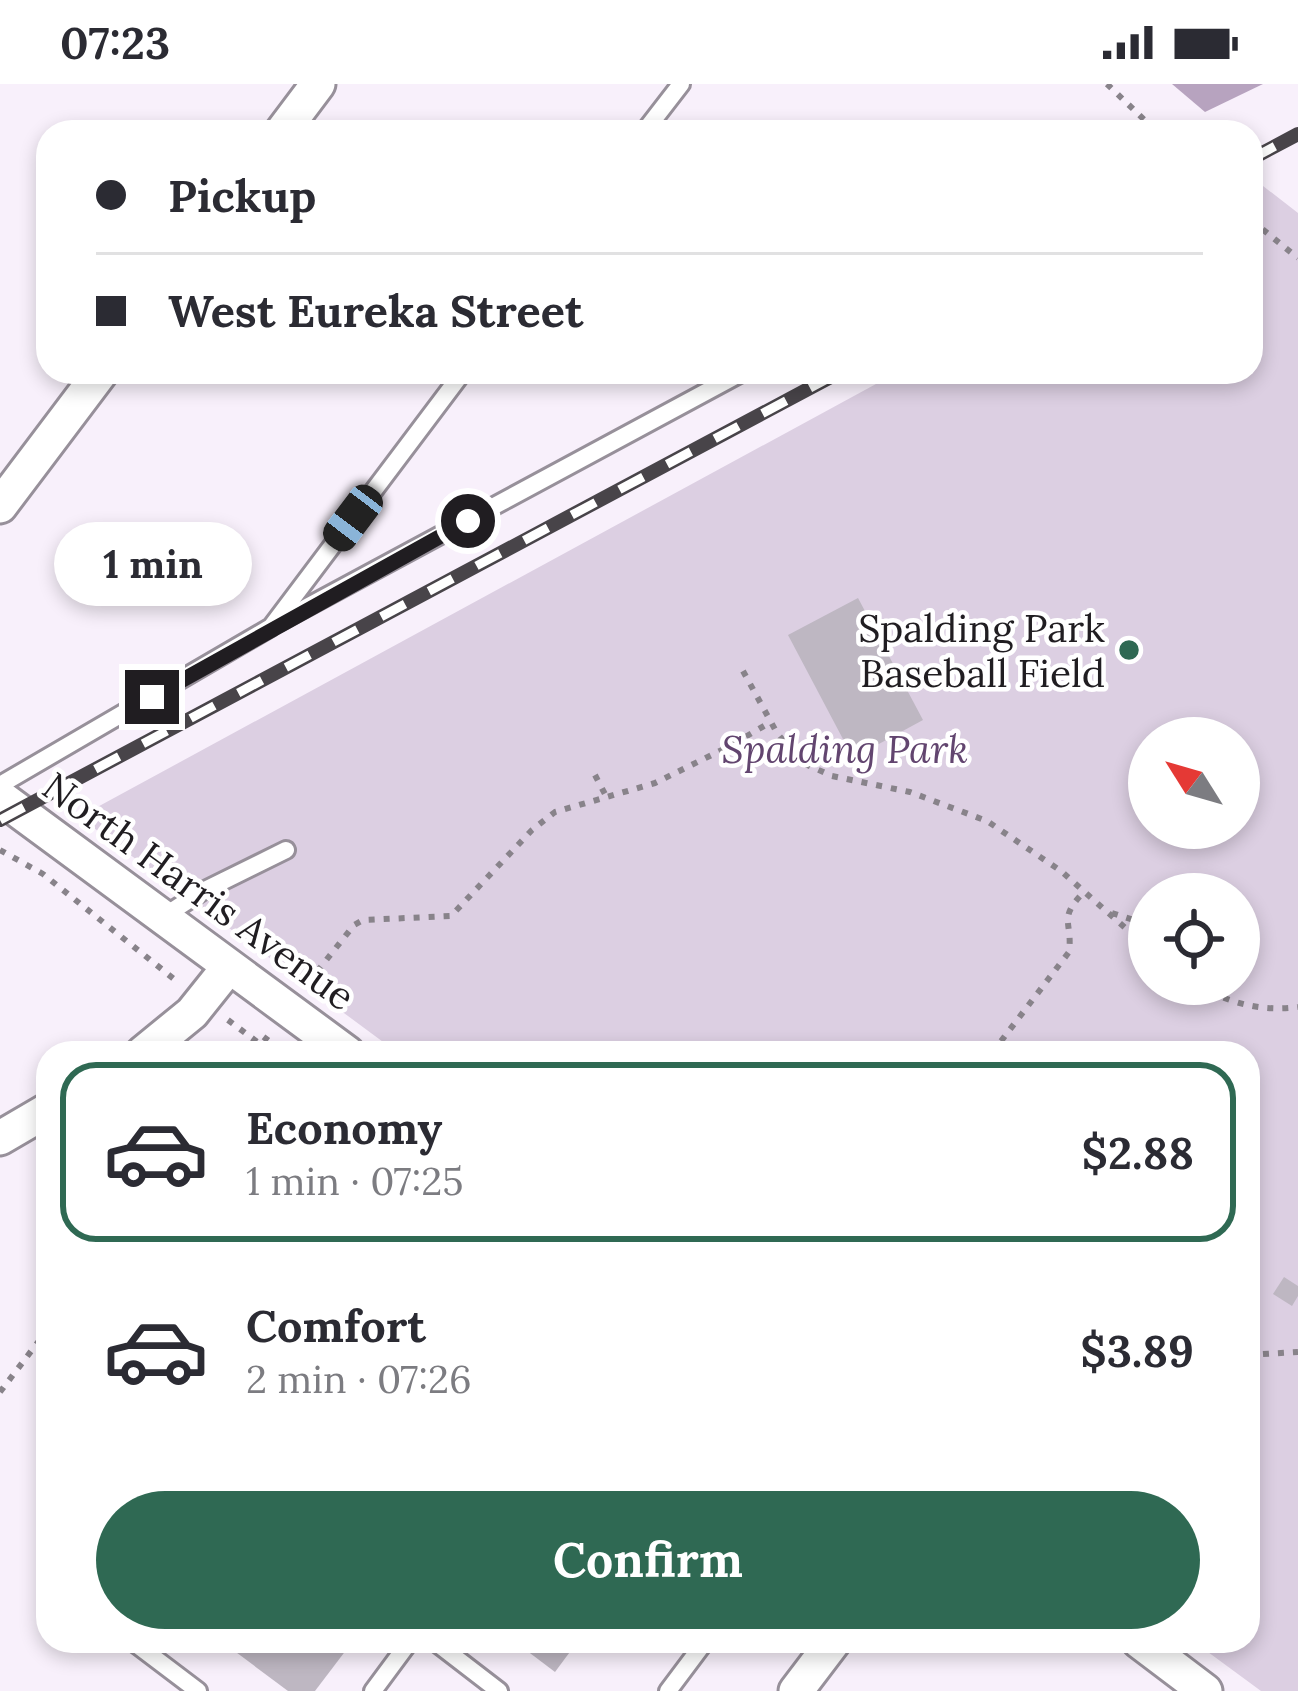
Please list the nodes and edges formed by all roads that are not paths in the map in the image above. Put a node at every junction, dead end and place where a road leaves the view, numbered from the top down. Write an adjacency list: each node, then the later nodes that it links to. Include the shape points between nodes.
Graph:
1 (318, 84): 3 (street)
2 (680, 84): 4 (lane)
3 (290, 120)
4 (653, 120)
5 (92, 384): 8 (street)
6 (454, 384): 9 (lane)
7 (721, 384): 9 (lane)
8 (0, 506)
9 (271, 627): 10 (lane)
10 (0, 785)
11 (0, 797): 13 (street, North Harris Avenue)
12 (286, 850): 13 (lane)
13 (162, 917): 14 (street, North Harris Avenue)
14 (228, 968): 15 (street); 16 (street, North Harris Avenue)
15 (157, 1041)
16 (330, 1041)
17 (36, 1118): 18 (street)
18 (0, 1138)
19 (148, 1653): 25 (lane)
20 (401, 1653): 26 (lane)
21 (450, 1653): 27 (lane)
22 (696, 1653): 28 (lane)
23 (825, 1653): 29 (street)
24 (1155, 1653): 30 (street)
25 (198, 1691)
26 (373, 1691)
27 (499, 1691)
28 (668, 1691)
29 (796, 1691)
30 (1205, 1691)

